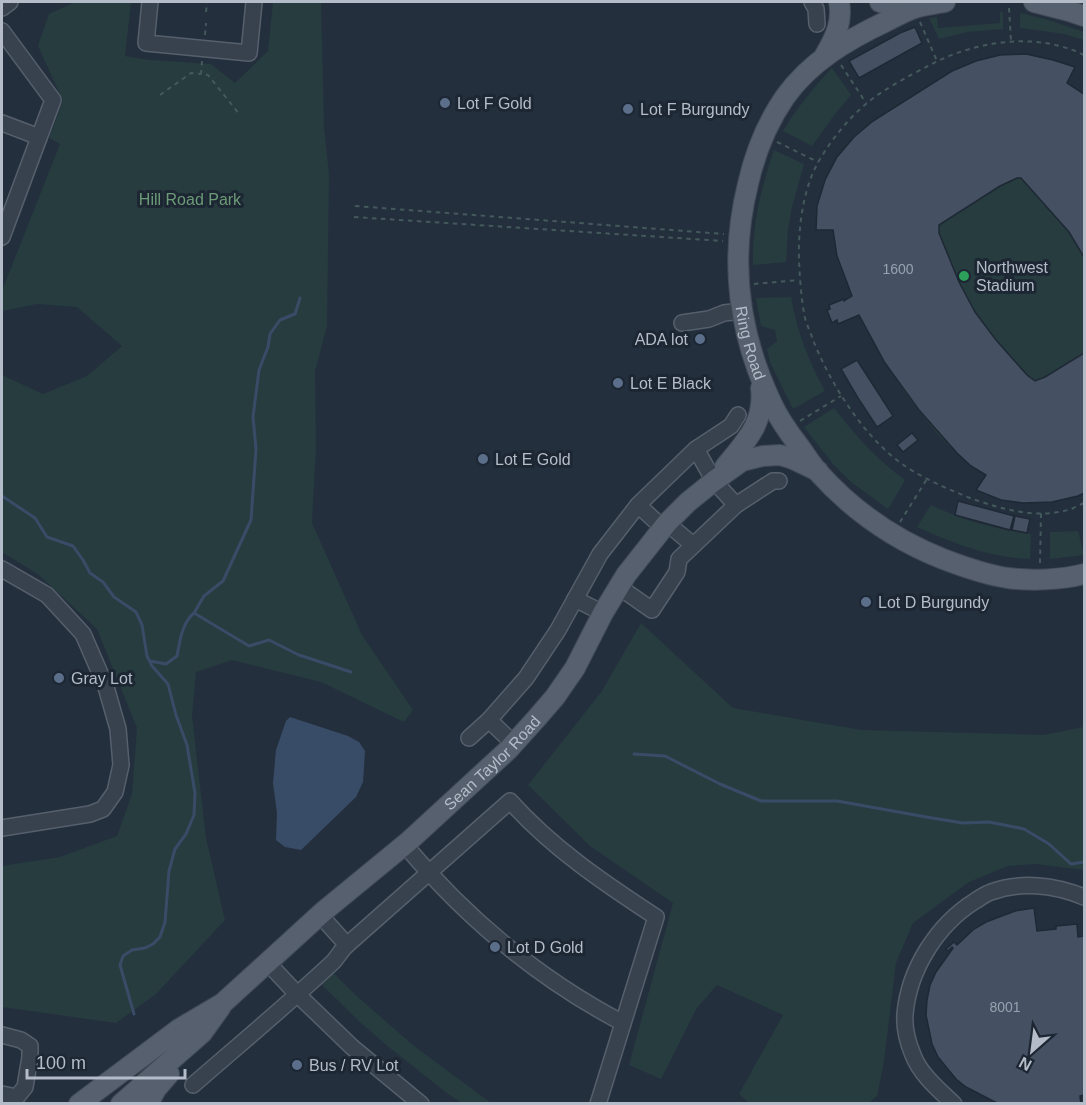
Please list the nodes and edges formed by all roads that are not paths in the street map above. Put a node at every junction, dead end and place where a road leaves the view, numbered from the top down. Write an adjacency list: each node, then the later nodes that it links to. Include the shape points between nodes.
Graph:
1 (10, 2): 9 (street)
2 (150, 2): 3 (street, via 146,43 249,53)
3 (254, 2)
4 (812, 2): 12 (street)
5 (839, 2): 14 (main road, via 840,21)
6 (880, 2): 10 (main road)
7 (945, 2): 10 (main road, Ring Road)
8 (1034, 2): 11 (main road)
9 (2, 8)
10 (916, 12): 14 (main road, Ring Road, via 853,38 831,52)
11 (1084, 16)
12 (817, 24)
13 (2, 31): 16 (street, via 53,100)
14 (830, 59): 19 (main road, Ring Road, via 802,77 785,97 765,131 752,168 741,212 737,254)
15 (2, 123): 16 (street)
16 (39, 137): 17 (street)
17 (5, 218): 18 (street)
18 (2, 237)
19 (742, 311): 20 (street); 21 (main road, Ring Road)
20 (682, 323)
21 (760, 377): 24 (main road, Ring Road, via 786,430); 25 (main road, Sean Taylor Road, via 763,405 759,418)
22 (738, 415): 23 (street, via 731,426)
23 (696, 449): 25 (street); 27 (street)
24 (818, 471): 25 (main road, Sean Taylor Road, via 780,455 763,456 742,461); 32 (main road, Ring Road, via 885,530 967,568 1008,578 1047,579)
25 (714, 481): 28 (street); 29 (main road, Sean Taylor Road)
26 (779, 481): 28 (street)
27 (638, 505): 29 (street); 34 (street, via 600,554)
28 (736, 505): 30 (street)
29 (665, 525): 30 (street); 33 (main road, Sean Taylor Road)
30 (693, 545): 33 (street, via 679,559 677,572 652,610)
31 (2, 569): 39 (street, via 47,595 83,634 106,687 118,729 121,765 115,792 103,809)
32 (1084, 574)
33 (619, 587): 35 (main road, Sean Taylor Road)
34 (575, 599): 35 (street); 36 (street, via 526,678)
35 (603, 613): 38 (main road, Sean Taylor Road, via 575,668)
36 (489, 720): 37 (street); 38 (street)
37 (469, 738)
38 (514, 744): 40 (main road, Sean Taylor Road)
39 (2, 828)
40 (405, 844): 41 (street); 43 (main road, Sean Taylor Road)
41 (429, 874): 44 (street); 48 (street, via 519,956 588,1005); 48 (street, via 510,801 551,842 656,917)
42 (1084, 897): 58 (street, via 1045,886 1017,885 989,892 947,922 927,950 909,993 907,1035 923,1072)
43 (320, 915): 44 (street); 45 (main road, Sean Taylor Road)
44 (347, 945): 46 (street)
45 (267, 962): 46 (street); 47 (main road, Sean Taylor Road)
46 (297, 994): 51 (street); 56 (street, via 352,1047)
47 (223, 1003): 49 (main road, Sean Taylor Road); 53 (main road, Sean Taylor Road, via 179,1029)
48 (623, 1023): 57 (street)
49 (202, 1033): 54 (main road, Sean Taylor Road); 55 (main road)
50 (2, 1035): 52 (street, via 30,1046 30,1057 25,1087 16,1097)
51 (193, 1085)
52 (2, 1094)
53 (80, 1104)
54 (121, 1104)
55 (148, 1104)
56 (421, 1104)
57 (598, 1104)
58 (954, 1104)

